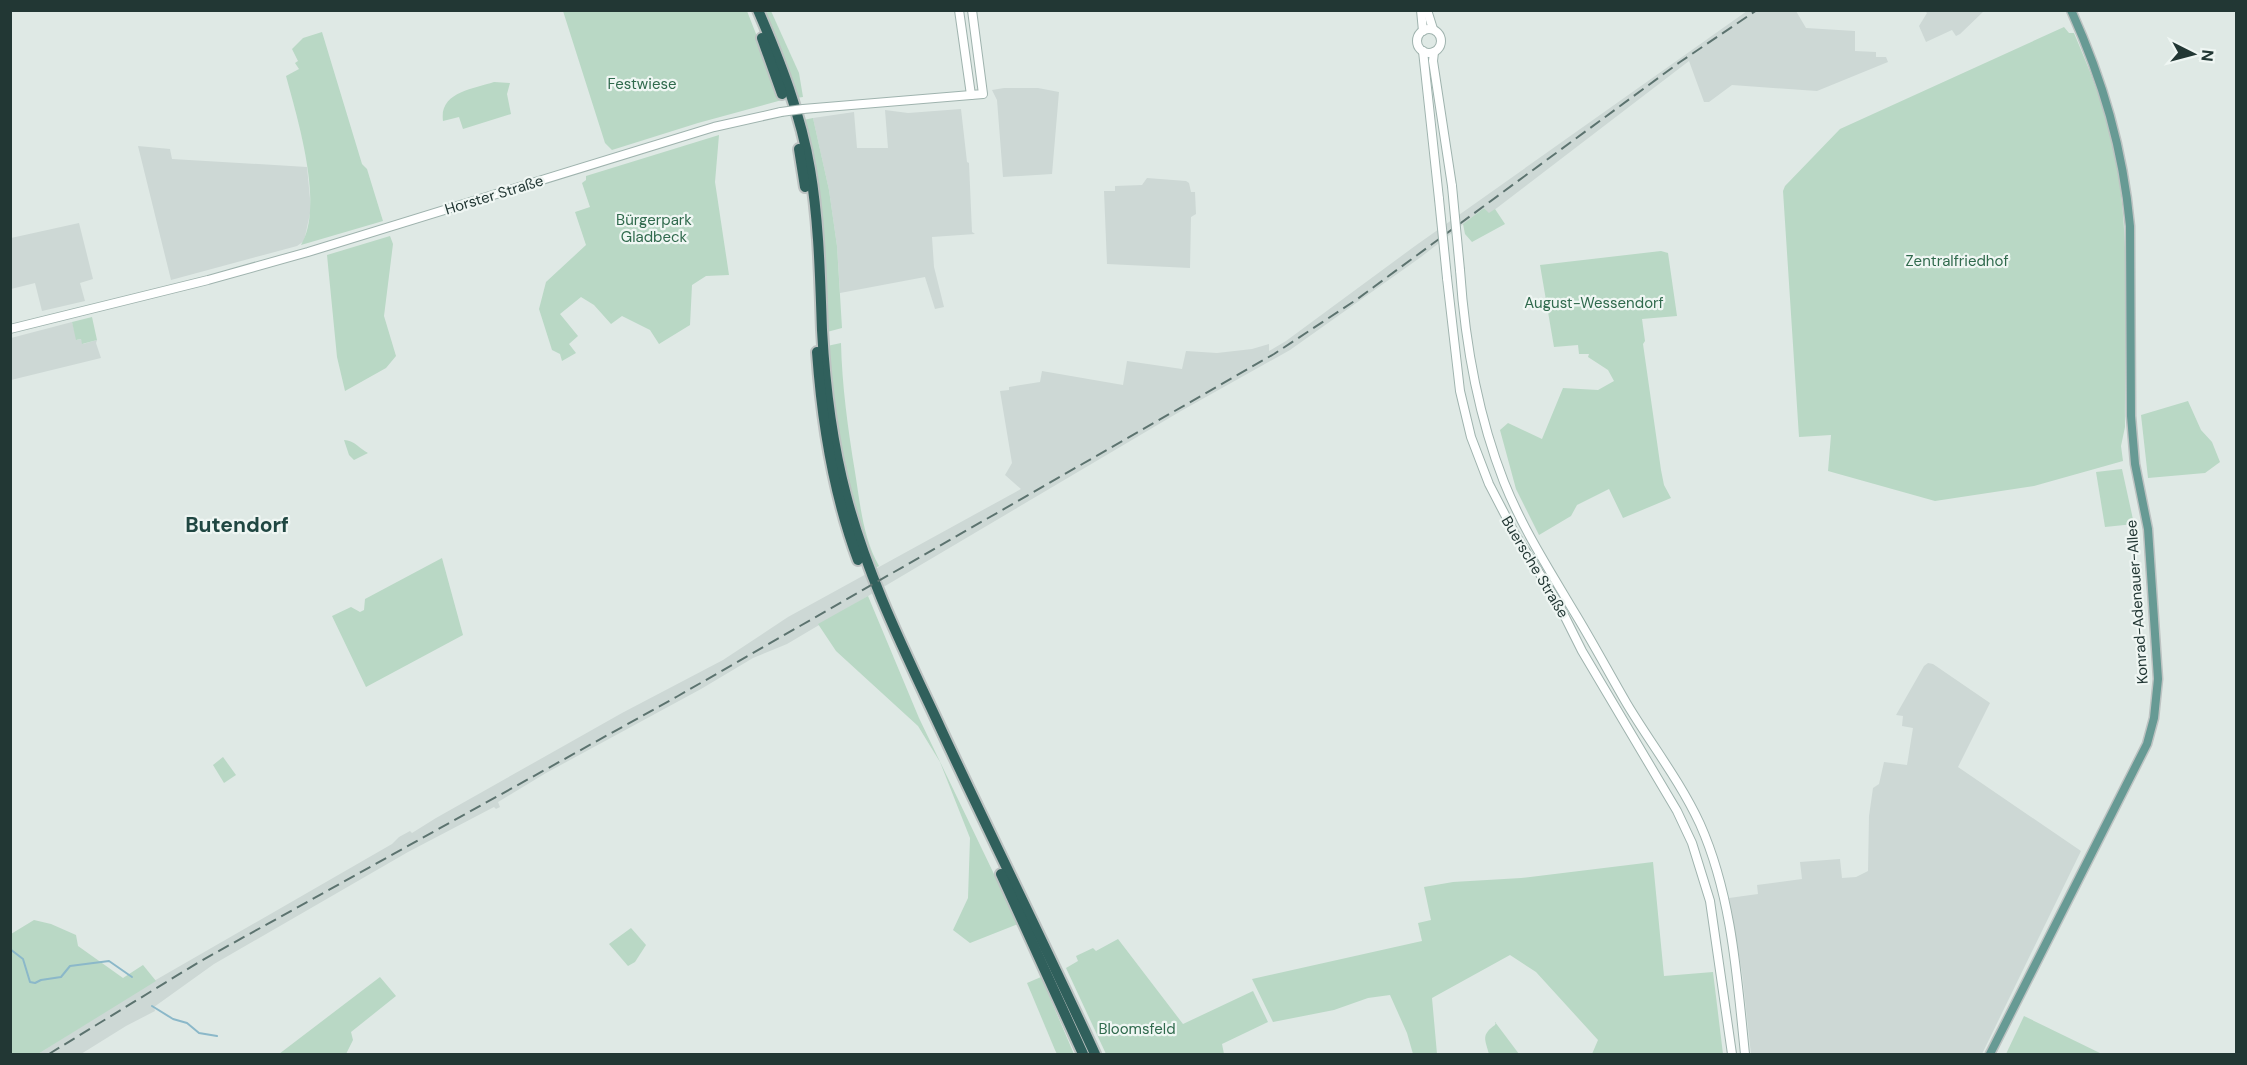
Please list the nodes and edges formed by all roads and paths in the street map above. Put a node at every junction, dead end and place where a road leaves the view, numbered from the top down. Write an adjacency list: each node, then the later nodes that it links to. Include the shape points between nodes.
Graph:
1 (750, 10): 14 (highway, via 774,69 798,148 808,208 818,375 826,436 851,537 899,656)
2 (758, 10): 15 (highway, via 781,68 808,160 829,405 846,495 864,554 909,662)
3 (959, 10): 12 (main road)
4 (972, 10): 12 (main road, Horster Straße, via 983,94)
5 (1421, 10): 9 (main road)
6 (1427, 10): 8 (main road)
7 (2071, 10): 18 (main road, Konrad-Adenauer-Allee, via 2107,102 2127,198 2131,416 2135,464 2148,530 2158,679 2147,744)
8 (1433, 29): 9 (main road); 11 (main road, via 1439,33 1441,42)
9 (1423, 31): 10 (main road, via 1418,38)
10 (1423, 51): 11 (main road); 16 (main road, Buersche Straße, bridge, via 1460,391 1471,437 1489,484 1515,534 1558,603 1692,843 1710,901)
11 (1434, 52): 17 (main road, Buersche Straße, bridge, via 1466,336 1475,390 1493,450 1535,547 1700,825 1714,861 1728,923)
12 (971, 96): 13 (main road, Horster Straße, bridge, via 803,109 714,127 246,270)
13 (10, 329)
14 (1083, 1054)
15 (1095, 1054)
16 (1732, 1054)
17 (1745, 1054)
18 (1990, 1054)

